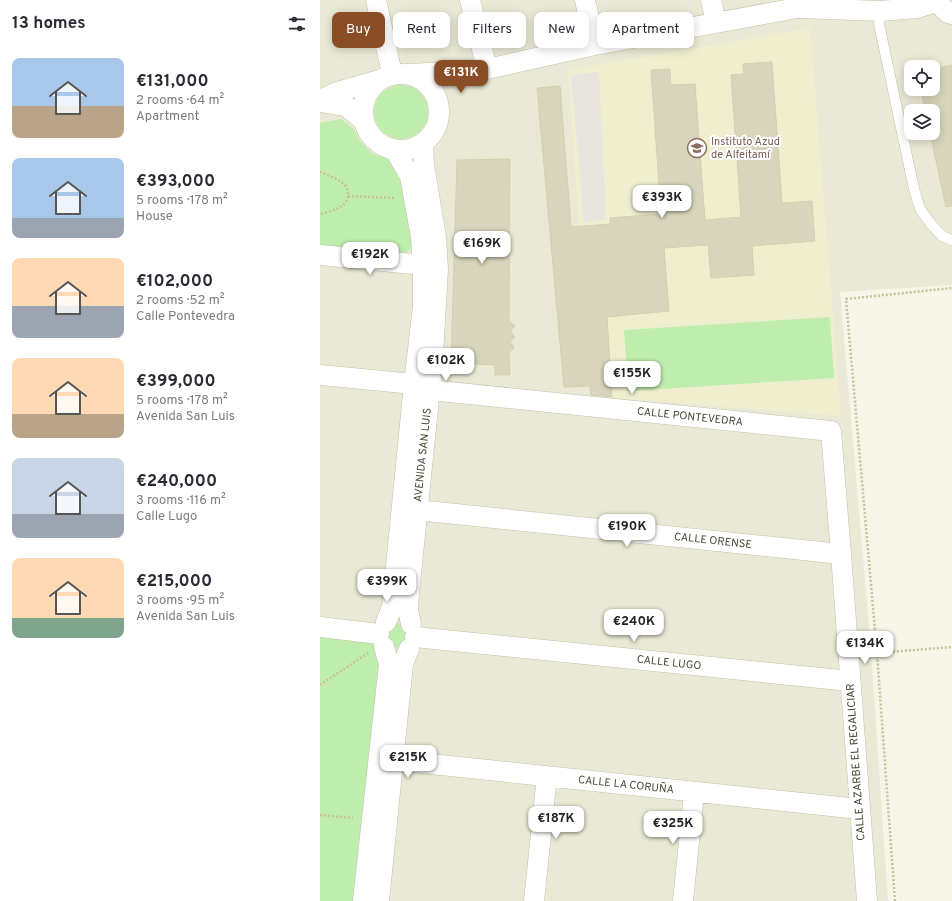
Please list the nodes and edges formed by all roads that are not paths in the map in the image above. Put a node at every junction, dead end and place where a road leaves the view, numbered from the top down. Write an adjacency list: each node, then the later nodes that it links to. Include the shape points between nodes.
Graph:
1 (376, 0): 14 (street)
2 (470, 0): 13 (street)
3 (585, 0): 12 (street)
4 (711, 0): 11 (street)
5 (818, 0): 8 (street)
6 (936, 1): 9 (street, via 917,8); 10 (street)
7 (840, 5): 8 (street); 9 (street)
8 (797, 8): 11 (street)
9 (880, 11): 20 (lane, via 879,24 920,209 942,236)
10 (952, 14)
11 (716, 22): 12 (street)
12 (595, 46): 13 (street)
13 (479, 70): 14 (street); 16 (street, via 447,83)
14 (393, 76): 15 (street, via 337,92); 16 (street, via 421,79 432,89); 17 (street, via 368,91 363,105)
15 (320, 101): 17 (street, via 346,106)
16 (438, 103): 18 (street, via 438,118 433,132)
17 (363, 120): 19 (street, via 369,134 380,144)
18 (423, 143): 19 (street, via 409,149); 24 (street, AVENIDA SAN LUIS, via 438,269 435,322)
19 (394, 150): 22 (street, AVENIDA SAN LUIS, via 410,176 421,237)
20 (952, 240)
21 (320, 255): 22 (street)
22 (423, 265): 24 (street, AVENIDA SAN LUIS)
23 (320, 375): 24 (street, CALLE PONTEVEDRA)
24 (422, 387): 25 (street, CALLE PONTEVEDRA); 26 (street, AVENIDA SAN LUIS); 29 (street, AVENIDA SAN LUIS, via 392,607)
25 (831, 431): 27 (street, CALLE AZARBE EL REGALICIAR)
26 (417, 510): 27 (street, CALLE ORENSE); 30 (street, AVENIDA SAN LUIS, via 408,610)
27 (841, 554): 31 (street, CALLE AZARBE EL REGALICIAR)
28 (320, 627): 29 (street)
29 (383, 637): 30 (street, via 389,652 396,654 403,653); 30 (street, via 392,619 399,618 405,620); 36 (street, via 389,664)
30 (412, 637): 31 (street, CALLE LUGO); 32 (street, AVENIDA SAN LUIS, via 402,664)
31 (850, 681): 35 (street, CALLE AZARBE EL REGALICIAR)
32 (393, 760): 33 (street, CALLE LA CORUÑA); 37 (street, AVENIDA SAN LUIS)
33 (547, 776): 34 (street, CALLE LA CORUÑA); 38 (street)
34 (694, 792): 35 (street, CALLE LA CORUÑA); 39 (street)
35 (859, 809): 40 (street, CALLE AZARBE EL REGALICIAR)
36 (363, 901)
37 (379, 901)
38 (534, 901)
39 (683, 901)
40 (867, 901)

